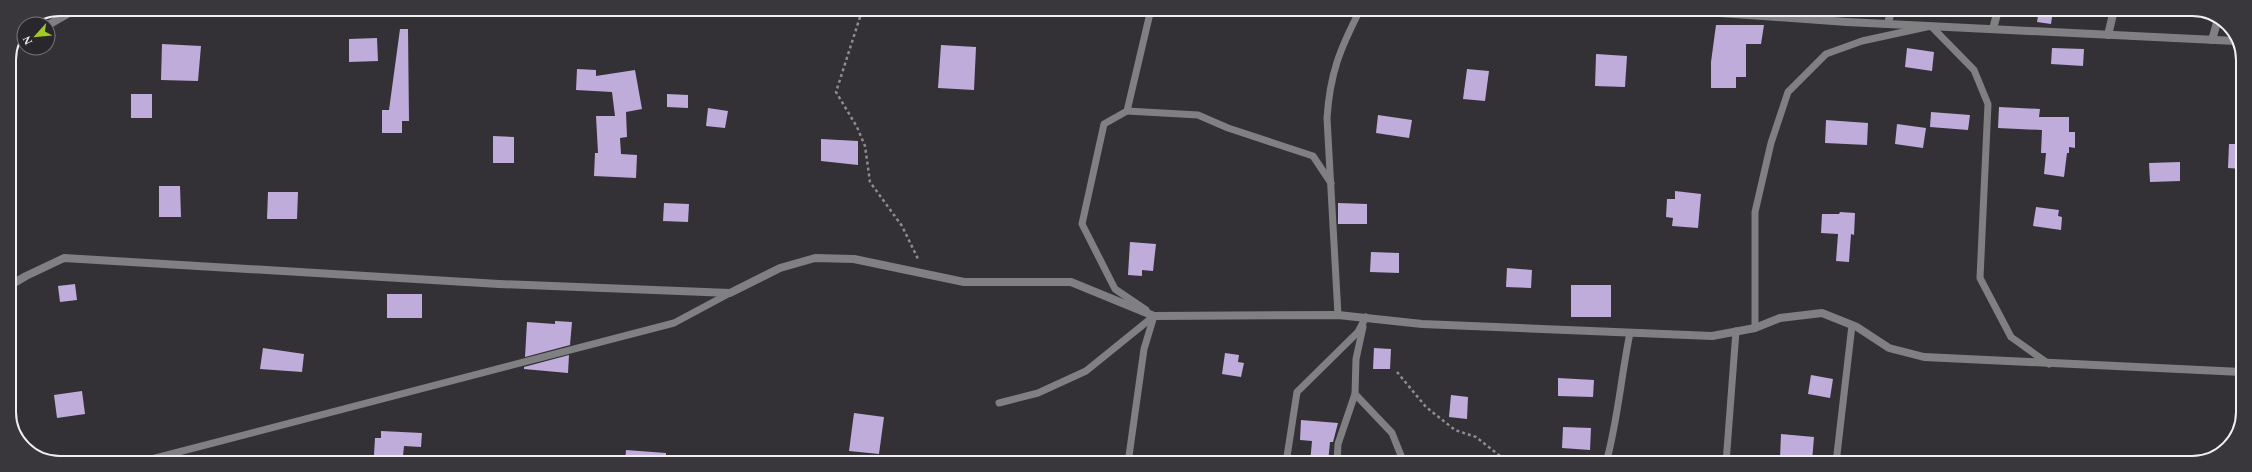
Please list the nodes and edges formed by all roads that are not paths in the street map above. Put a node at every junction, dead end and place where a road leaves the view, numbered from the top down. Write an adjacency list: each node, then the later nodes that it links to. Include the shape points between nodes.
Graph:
1 (1150, 16): 14 (lane)
2 (1357, 16): 15 (lane, via 1341,48 1329,89 1327,118)
3 (1803, 16): 7 (street)
4 (1890, 16): 7 (street)
5 (1996, 16): 10 (street)
6 (2113, 16): 11 (street)
7 (1888, 24): 9 (street)
8 (2217, 24): 12 (street)
9 (1931, 26): 10 (street); 22 (lane, via 1862,41 1826,54 1788,92 1771,143 1755,212); 25 (lane, via 1974,70 1988,104 1980,278 2011,336)
10 (1993, 29): 11 (street)
11 (2108, 35): 12 (street)
12 (2212, 40): 13 (street)
13 (2232, 41)
14 (1127, 111): 15 (lane, via 1198,115 1228,128 1313,156); 19 (lane, via 1104,124 1082,224 1115,289)
15 (1332, 185): 18 (lane)
16 (16, 282): 17 (street, via 64,258 491,283)
17 (730, 293): 19 (street, via 780,268 815,258 854,258 964,282 1071,282); 29 (lane, via 674,323)
18 (1338, 315): 19 (street); 20 (street)
19 (1154, 316): 28 (lane, via 1086,371 1038,393); 30 (lane, via 1144,349)
20 (1366, 317): 24 (street, via 1422,324); 27 (lane, via 1356,359); 31 (lane, via 1358,332 1296,392)
21 (1852, 325): 22 (street, via 1822,313 1780,318); 25 (street, via 1889,348 1924,357); 36 (lane)
22 (1755, 328): 23 (street)
23 (1736, 331): 24 (street, via 1712,336); 35 (lane)
24 (1630, 333): 34 (lane)
25 (2050, 364): 26 (street)
26 (2236, 372)
27 (1355, 394): 32 (lane, via 1338,444); 33 (lane, via 1392,433)
28 (999, 404)
29 (163, 456)
30 (1129, 456)
31 (1287, 456)
32 (1337, 456)
33 (1401, 456)
34 (1608, 456)
35 (1727, 456)
36 (1837, 456)

